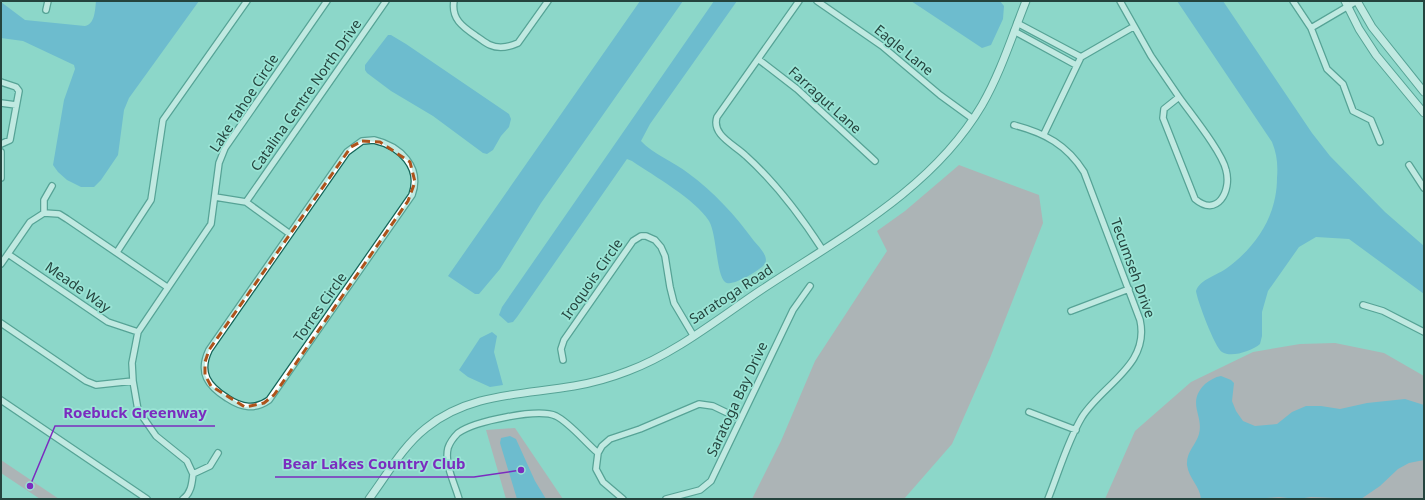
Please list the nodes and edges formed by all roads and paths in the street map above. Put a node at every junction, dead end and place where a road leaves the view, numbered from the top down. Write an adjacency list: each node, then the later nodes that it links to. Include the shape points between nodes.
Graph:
1 (48, 1): 14 (street)
2 (247, 1): 45 (street, via 163,120 151,200)
3 (326, 1): 40 (street, Lake Tahoe Circle, via 225,148 219,163)
4 (386, 1): 41 (street, Catalina Centre North Drive)
5 (454, 1): 6 (street, via 455,17 461,25 490,45 500,47 518,43)
6 (548, 1)
7 (799, 1): 20 (street)
8 (817, 1): 28 (street, Eagle Lane, via 882,46)
9 (1026, 1): 15 (street, Saratoga Road)
10 (1120, 1): 16 (street)
11 (1293, 1): 17 (street)
12 (1357, 1): 13 (street); 23 (street, via 1376,31)
13 (1346, 4): 17 (street); 27 (street, via 1376,55)
14 (46, 10)
15 (1017, 23): 18 (street, Saratoga Road); 19 (street)
16 (1133, 27): 19 (street); 24 (street)
17 (1312, 28): 31 (street, via 1327,69 1343,84 1353,111 1371,120)
18 (1014, 31): 21 (street); 28 (street, Saratoga Road, via 992,85)
19 (1081, 57): 21 (street)
20 (758, 59): 34 (street, Farragut Lane, via 797,89); 44 (street, via 717,117 717,131 778,188)
21 (1076, 65): 30 (street)
22 (1, 82): 26 (street, via 19,89)
23 (1424, 92)
24 (1179, 97): 24 (street, via 1221,158 1226,170 1227,184 1224,193 1220,201 1211,206 1201,205 1195,200 1163,118 1164,109)
25 (1, 103): 26 (street)
26 (16, 105): 32 (street, via 10,140)
27 (1424, 113)
28 (973, 119): 44 (street, Saratoga Road, via 947,153 920,180 886,207)
29 (1014, 125): 30 (street, Tecumseh Drive)
30 (1044, 134): 50 (street, Tecumseh Drive, via 1066,150 1084,172)
31 (1380, 142)
32 (1, 144)
33 (1, 152): 35 (street)
34 (875, 161)
35 (2, 162): 37 (street)
36 (1409, 165): 39 (street)
37 (1, 178)
38 (52, 186): 42 (street, via 44,200)
39 (1424, 188)
40 (215, 197): 41 (street); 49 (street, Lake Tahoe Circle, via 210,224)
41 (246, 202): 43 (street)
42 (44, 213): 45 (street, via 59,214); 46 (street, via 30,222)
43 (290, 234): 43 (street, Torres Circle, via 347,152 356,144 368,140 380,142 410,162 415,182 412,195 274,395 264,403 252,407 239,405 211,386 204,368 206,356)
44 (822, 250): 56 (street, Saratoga Road)
45 (117, 252): 49 (street)
46 (8, 254): 47 (street); 54 (street, Meade Way, via 108,322)
47 (1, 264)
48 (810, 286): 61 (street, Saratoga Bay Drive, via 793,310)
49 (167, 288): 54 (street, Lake Tahoe Circle)
50 (1129, 289): 52 (street); 62 (street, Tecumseh Drive, via 1141,325 1138,352 1130,365 1089,407)
51 (1364, 305): 55 (street, via 1383,311)
52 (1071, 311)
53 (1, 323): 58 (street, via 86,381 96,385)
54 (138, 332): 58 (street, Lake Tahoe Circle, via 132,362)
55 (1424, 332)
56 (693, 335): 57 (street, Iroquois Circle, via 674,303 661,247 651,237 640,236 633,241 564,340 561,349); 68 (street, Saratoga Road, via 651,361 612,377 573,386 495,396 463,405 425,428 413,440)
57 (563, 360)
58 (133, 381): 65 (street, Lake Tahoe Circle, via 138,410 156,436 186,461)
59 (1, 400): 66 (street)
60 (1029, 412): 62 (street)
61 (740, 419): 64 (street, via 708,405 694,405 610,440); 71 (street, Saratoga Bay Drive, via 708,485 695,492)
62 (1076, 430): 72 (street, Tecumseh Drive)
63 (218, 453): 65 (street, via 210,466)
64 (598, 453): 69 (street, via 562,420 550,414 540,413 477,424 459,433 448,449 448,463); 70 (street, via 596,464 600,478)
65 (193, 474): 67 (street, via 192,486)
66 (146, 499)
67 (183, 499)
68 (369, 499)
69 (459, 499)
70 (623, 499)
71 (666, 499)
72 (1048, 499)

